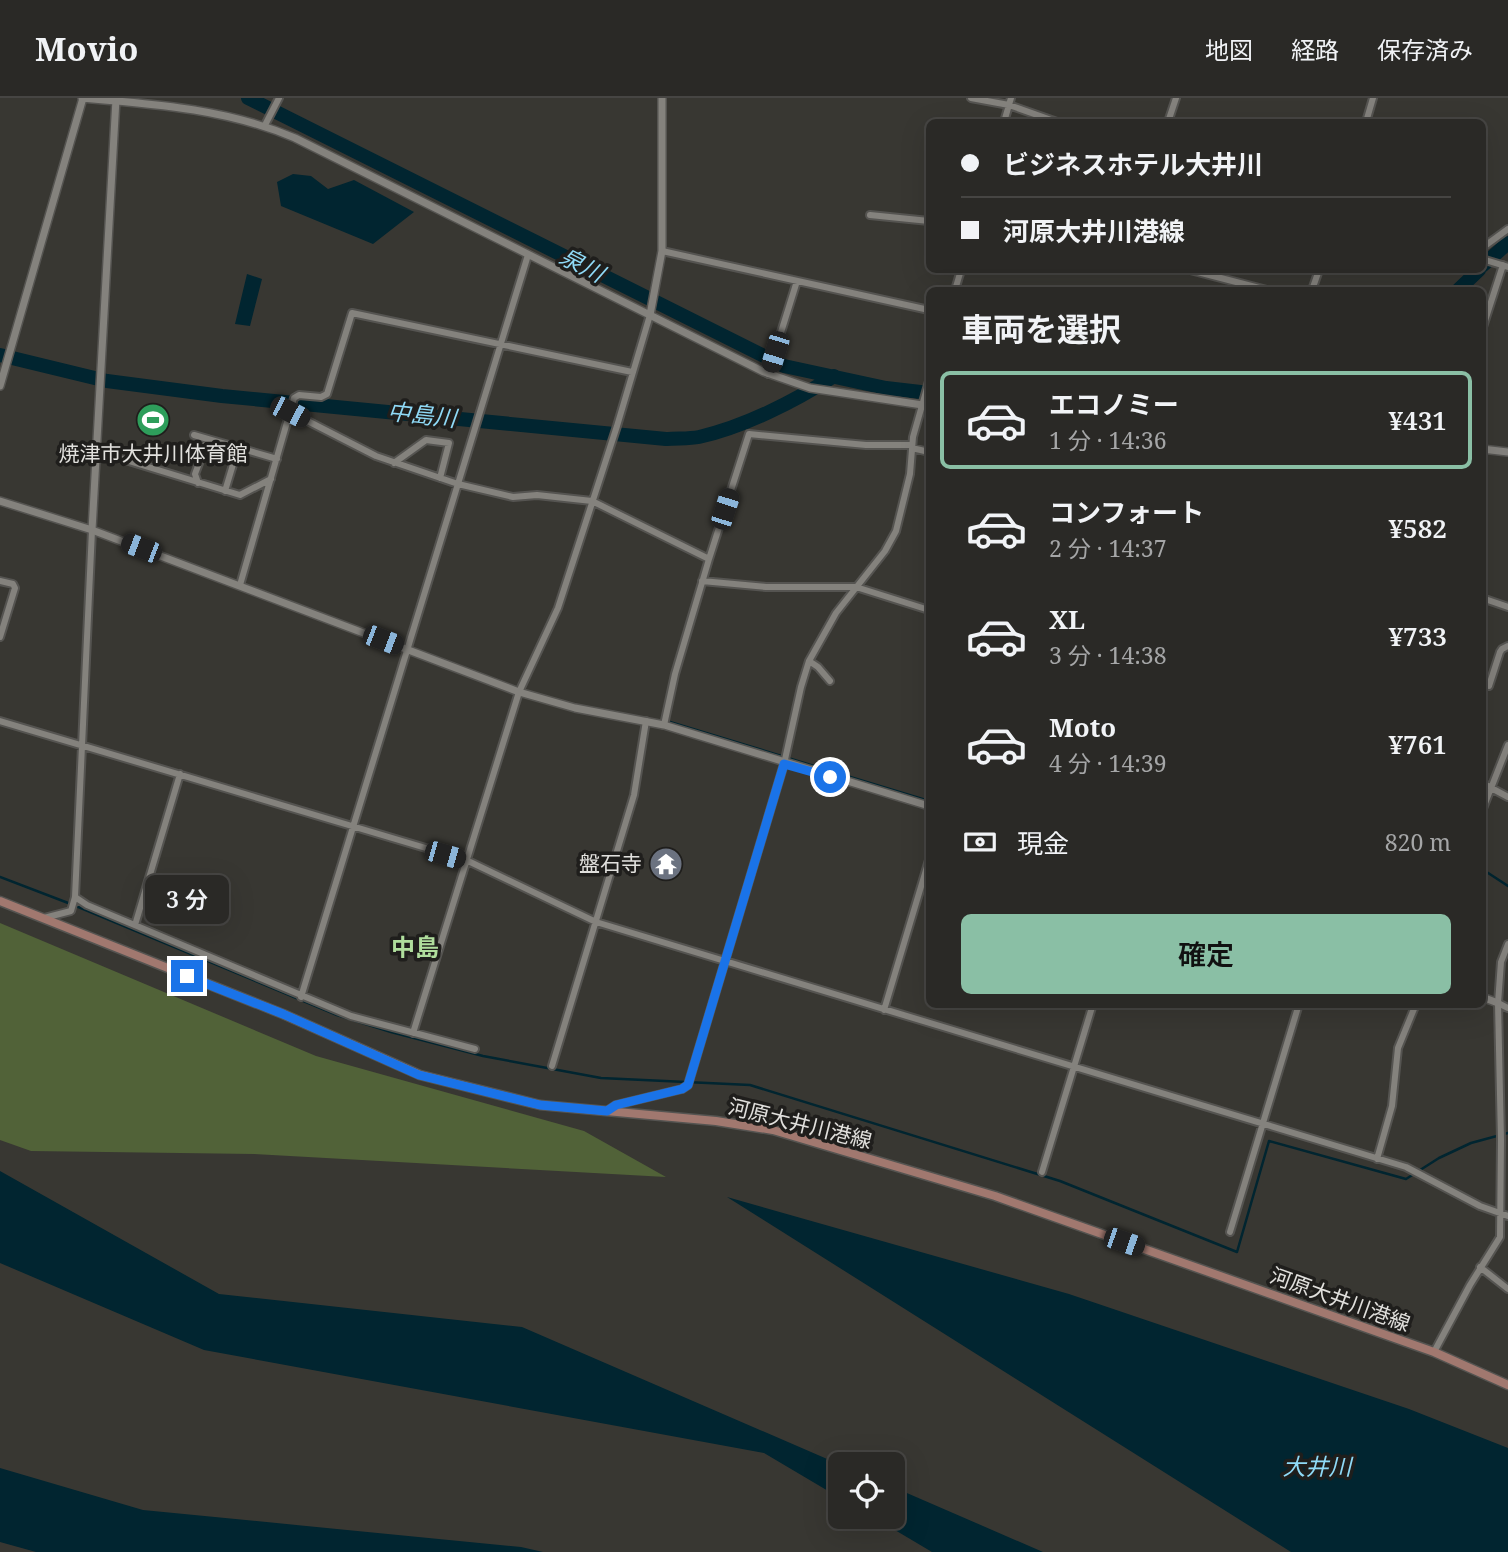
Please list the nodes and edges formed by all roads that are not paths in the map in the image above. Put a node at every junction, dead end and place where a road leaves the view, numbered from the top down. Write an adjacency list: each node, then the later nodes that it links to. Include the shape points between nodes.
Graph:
1 (83, 98): 6 (street); 31 (street)
2 (662, 98): 18 (street)
3 (971, 98): 8 (street)
4 (1176, 98): 11 (street)
5 (1373, 98): 12 (street)
6 (116, 99): 13 (street); 39 (street)
7 (278, 100): 13 (street)
8 (1010, 102): 9 (street); 10 (street)
9 (1005, 119)
10 (1050, 119)
11 (1169, 119)
12 (1367, 119)
13 (265, 125): 19 (street)
14 (870, 215): 15 (street)
15 (926, 221)
16 (1508, 229): 17 (street)
17 (1486, 244)
18 (662, 251): 23 (street); 26 (street)
19 (528, 255): 26 (street); 28 (street)
20 (1486, 261): 21 (street)
21 (1505, 266): 27 (street)
22 (1202, 273): 24 (street)
23 (797, 281): 25 (street); 30 (street)
24 (1255, 287)
25 (926, 309)
26 (650, 315): 29 (street); 30 (street)
27 (1486, 319)
28 (500, 343): 29 (street); 33 (street, via 352,313 327,394 299,395); 47 (street)
29 (632, 372): 50 (street)
30 (768, 374): 32 (street, via 835,393)
31 (0, 386)
32 (925, 405): 36 (street)
33 (290, 412): 42 (street); 43 (street)
34 (194, 435): 35 (street)
35 (208, 439): 37 (street); 46 (street, via 195,474)
36 (912, 447): 40 (street); 52 (street, via 749,434); 56 (street, via 897,531)
37 (239, 448): 42 (street); 48 (street)
38 (1486, 449): 41 (street)
39 (96, 451): 46 (street); 51 (street)
40 (926, 451)
41 (1508, 452)
42 (277, 459): 45 (street)
43 (394, 463): 44 (street); 44 (street, via 426,440 449,443)
44 (440, 478): 47 (street)
45 (271, 479): 48 (street, via 240,495); 55 (street)
46 (198, 483): 48 (street)
47 (458, 484): 50 (street, via 513,496); 62 (street)
48 (225, 491)
49 (0, 501): 51 (street)
50 (592, 501): 52 (street); 66 (street, via 558,608)
51 (92, 530): 55 (street); 70 (street)
52 (709, 559): 54 (street)
53 (0, 580): 60 (street, via 15,588)
54 (702, 580): 56 (street, via 766,587); 69 (street)
55 (240, 584): 62 (street)
56 (856, 587): 59 (street); 63 (street, via 836,612)
57 (1486, 599): 58 (street)
58 (1508, 607)
59 (926, 609)
60 (0, 636)
61 (1508, 646): 65 (street, via 1500,652)
62 (407, 649): 66 (street); 79 (street)
63 (810, 661): 64 (street); 72 (street)
64 (830, 681)
65 (1489, 686)
66 (519, 692): 68 (street); 80 (street)
67 (0, 720): 70 (street)
68 (646, 721): 69 (street); 85 (street, via 634,795)
69 (664, 725): 72 (street)
70 (82, 744): 73 (street); 82 (street)
71 (1508, 745): 75 (street)
72 (784, 764): 78 (street); 88 (street)
73 (180, 775): 79 (street); 86 (street)
74 (1486, 785): 75 (street)
75 (1491, 788): 76 (street); 77 (street)
76 (1508, 797)
77 (1486, 801)
78 (926, 806)
79 (354, 827): 80 (street); 89 (street)
80 (466, 860): 85 (street); 97 (street)
81 (926, 870): 96 (street)
82 (74, 898): 84 (street, via 71,909); 86 (street)
83 (0, 901): 84 (main road, 河原大井川港線)
84 (44, 918): 101 (main road, 河原大井川港線, via 283,1014 419,1075 540,1105)
85 (596, 922): 88 (street); 99 (street)
86 (135, 925): 89 (street)
87 (1508, 944): 91 (street, via 1499,972)
88 (725, 962): 96 (street); 101 (street, via 688,1085)
89 (302, 997): 97 (street)
90 (1486, 998): 91 (street)
91 (1498, 1003): 95 (street); 103 (street)
92 (1092, 1008): 100 (street)
93 (1298, 1008): 102 (street)
94 (1414, 1008): 104 (street, via 1398,1048 1392,1106)
95 (1508, 1009)
96 (884, 1010): 100 (street)
97 (413, 1033): 98 (street)
98 (475, 1049)
99 (552, 1066)
100 (1074, 1068): 102 (street); 105 (street)
101 (607, 1111): 111 (main road, 河原大井川港線, via 772,1130 995,1196)
102 (1263, 1124): 104 (street); 108 (street)
103 (1503, 1137): 106 (street)
104 (1377, 1159): 106 (street, via 1409,1168)
105 (1042, 1172)
106 (1500, 1215): 107 (street); 109 (street, via 1500,1237)
107 (1508, 1216)
108 (1230, 1232)
109 (1480, 1267): 110 (street); 111 (street)
110 (1508, 1289)
111 (1434, 1352): 112 (main road, 河原大井川港線)
112 (1508, 1385)

